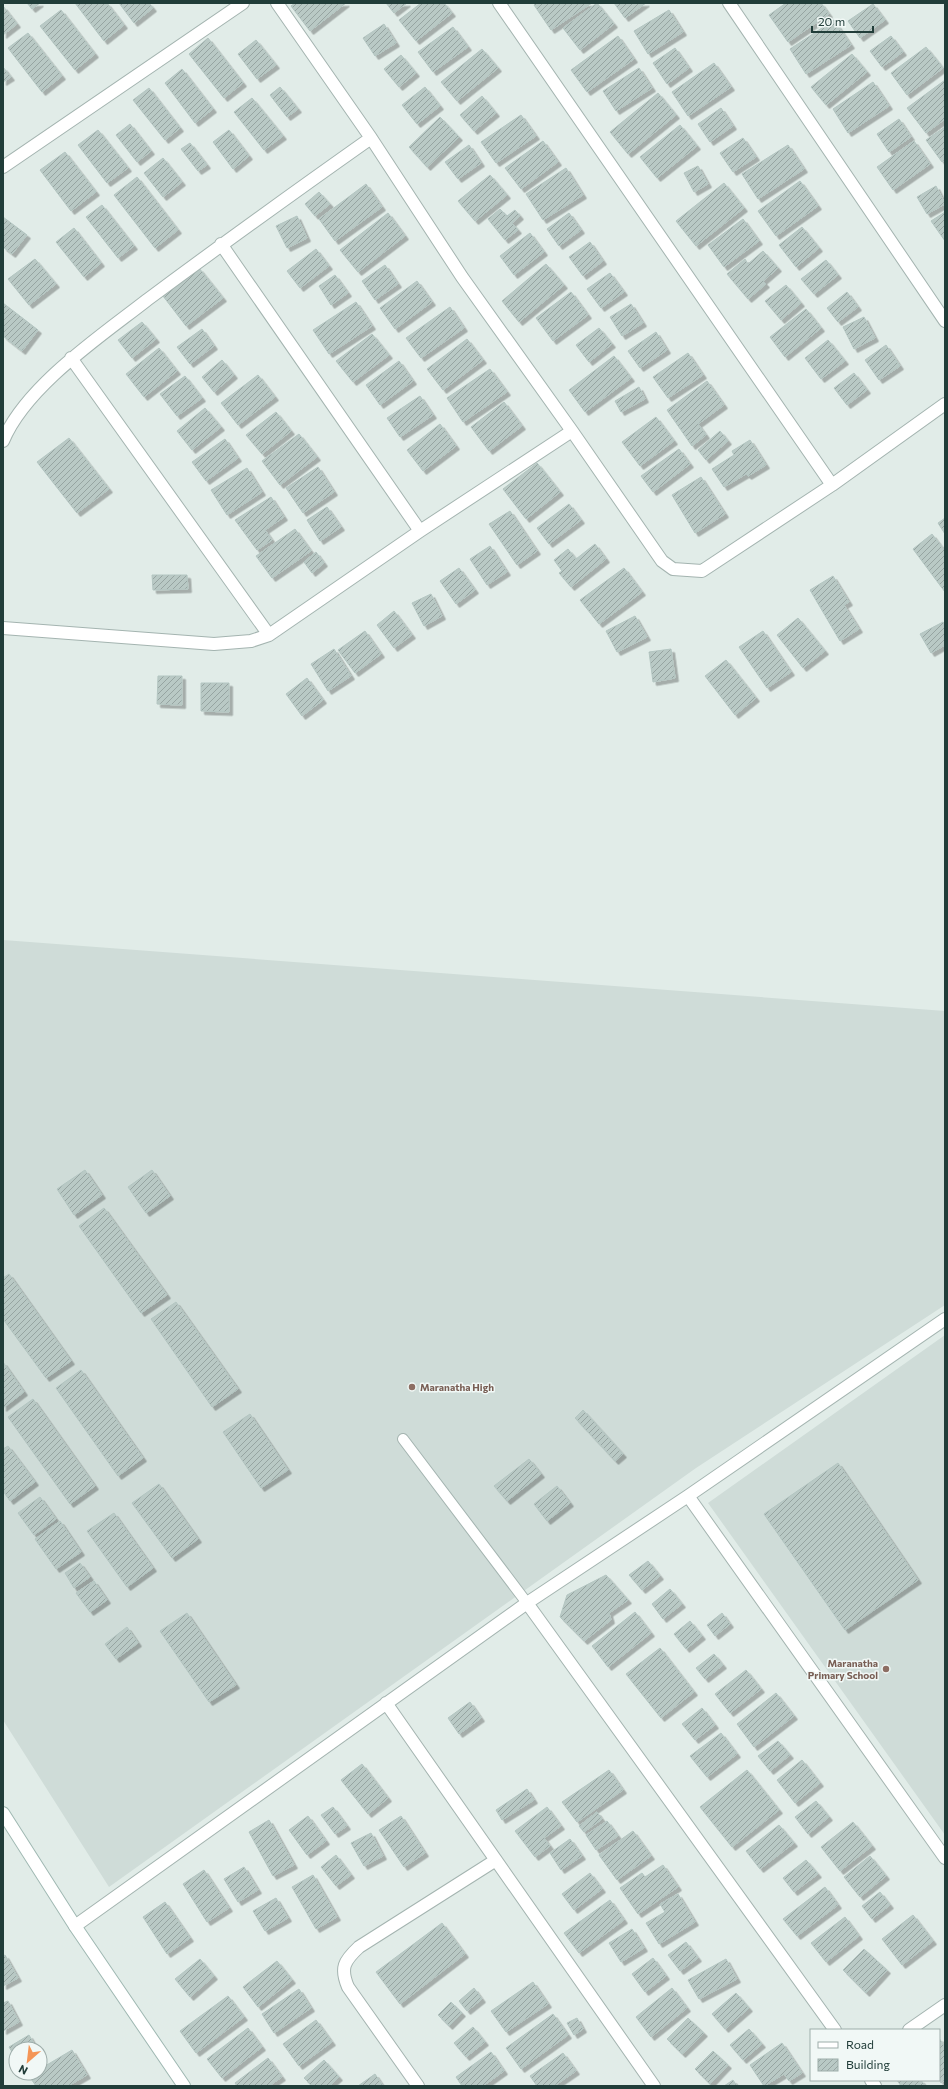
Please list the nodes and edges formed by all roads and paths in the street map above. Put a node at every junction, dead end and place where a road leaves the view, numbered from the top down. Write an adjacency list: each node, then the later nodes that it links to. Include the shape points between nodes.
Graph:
1 (243, 3): 6 (street)
2 (277, 3): 5 (street)
3 (499, 3): 13 (street)
4 (729, 3): 8 (street)
5 (370, 138): 7 (street); 11 (street, via 462,277)
6 (3, 167)
7 (221, 244): 9 (street); 14 (street)
8 (945, 321)
9 (71, 358): 12 (street, via 37,392); 16 (street)
10 (945, 404): 13 (street)
11 (572, 431): 13 (street, via 662,561 673,569 702,571); 14 (street)
12 (3, 440)
13 (832, 485)
14 (420, 531): 16 (street)
15 (3, 628): 16 (street, via 214,644 251,641)
16 (269, 635)
17 (945, 1319): 19 (street)
18 (403, 1439): 20 (lane)
19 (688, 1496): 20 (street); 23 (street)
20 (527, 1603): 21 (street); 27 (street)
21 (386, 1703): 24 (street); 25 (street)
22 (3, 1813): 25 (street)
23 (945, 1858)
24 (496, 1860): 30 (street, via 359,1947 347,1959 342,1974 348,1987); 31 (street)
25 (75, 1926): 29 (street)
26 (945, 2006): 28 (street)
27 (834, 2029)
28 (910, 2029)
29 (184, 2086)
30 (418, 2086)
31 (654, 2086)

